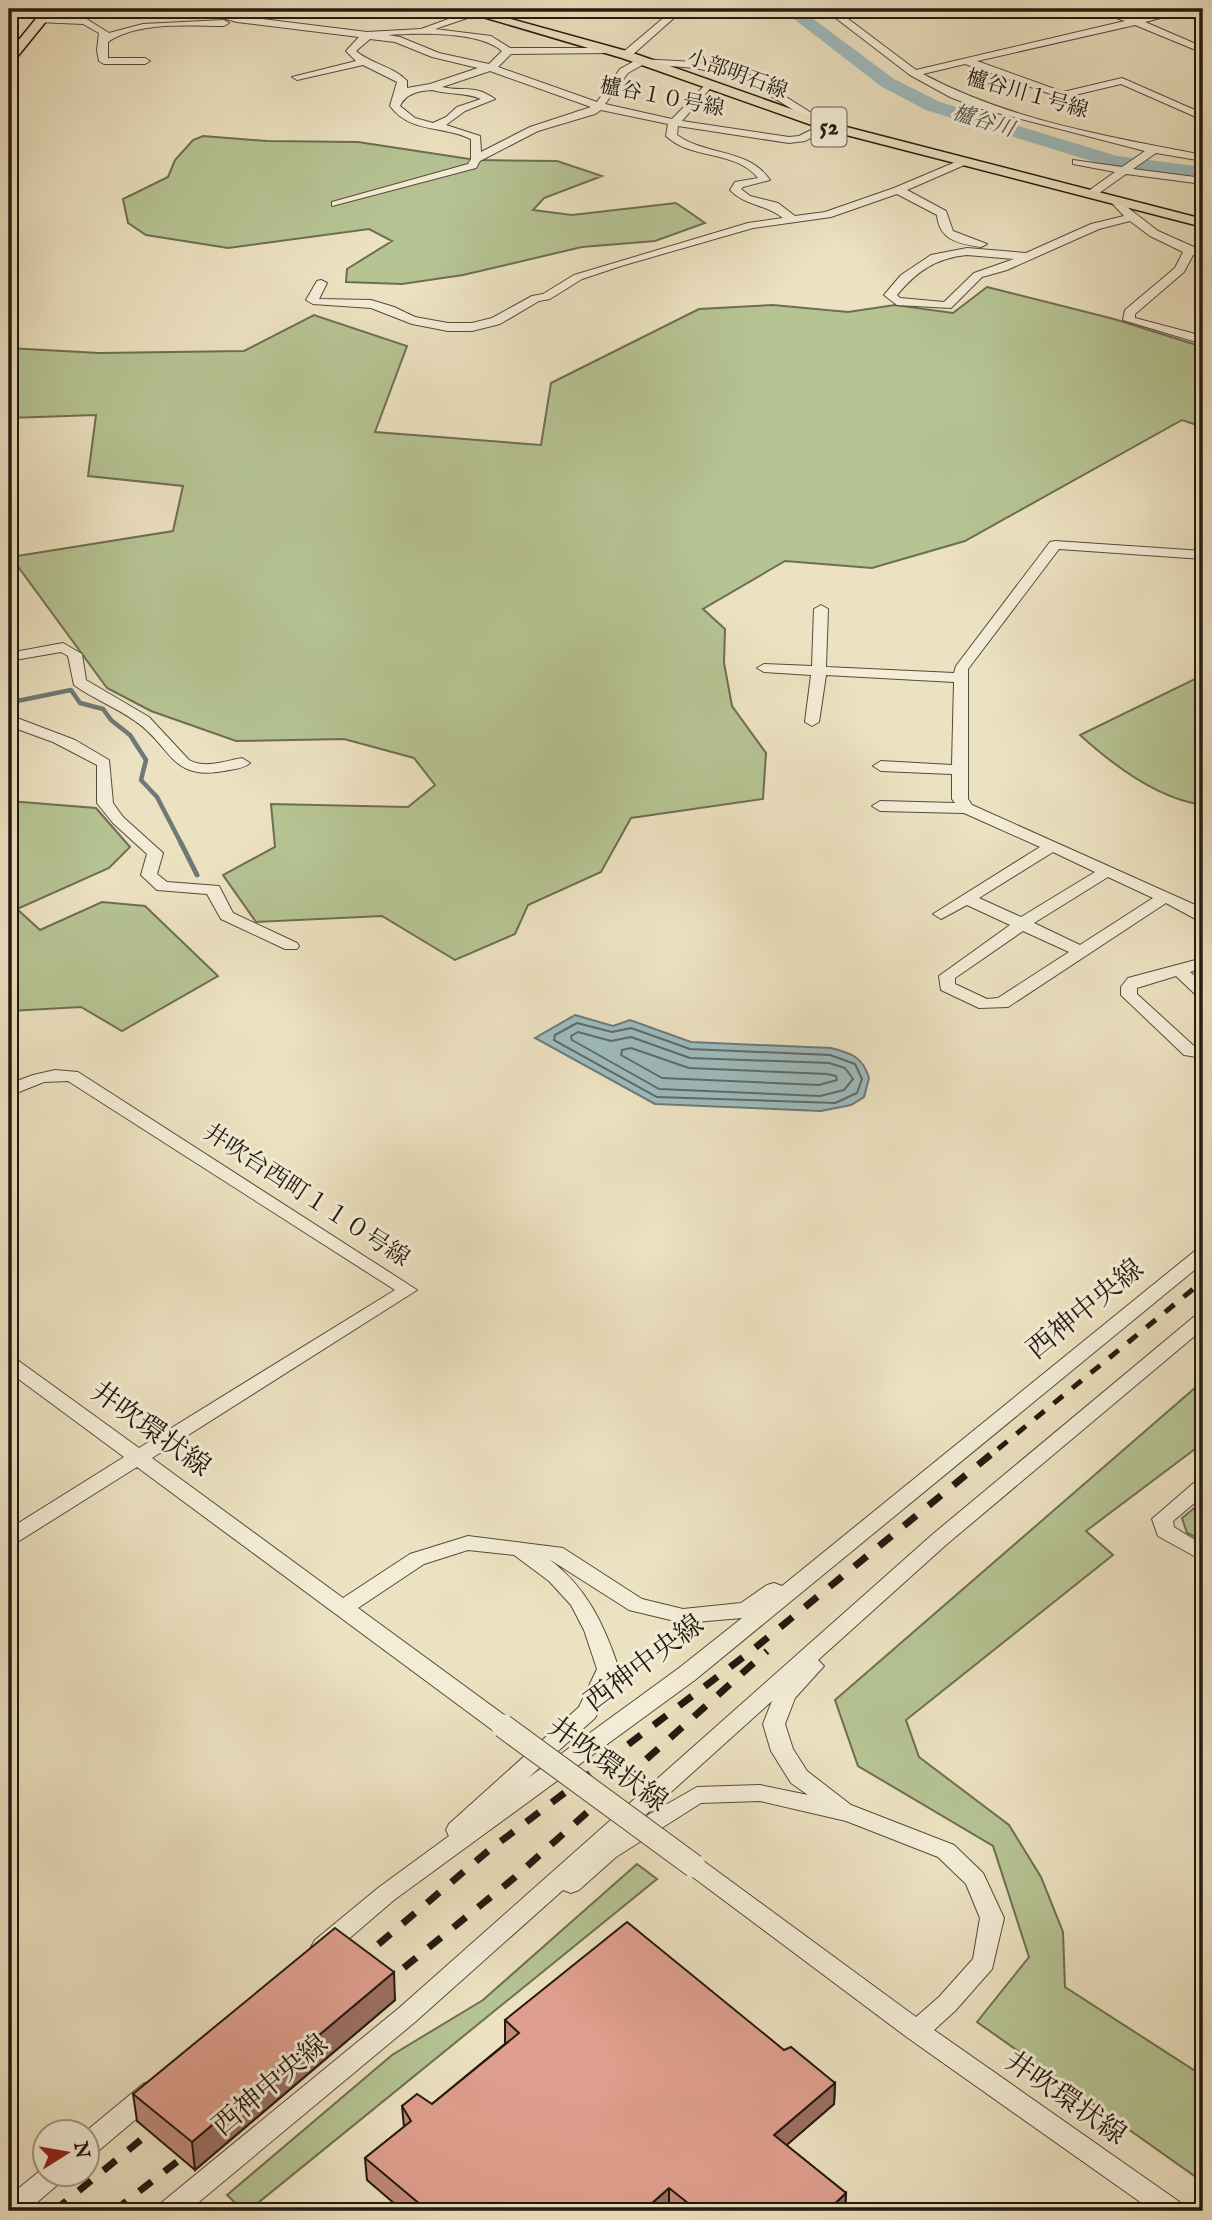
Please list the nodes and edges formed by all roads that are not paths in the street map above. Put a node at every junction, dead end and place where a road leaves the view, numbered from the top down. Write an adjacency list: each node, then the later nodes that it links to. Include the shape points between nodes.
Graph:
1 (50, 9): 9 (main road)
2 (77, 9): 10 (street)
3 (194, 9): 11 (street, 櫨谷１０号線)
4 (679, 9): 23 (street)
5 (829, 9): 29 (street, 櫨谷川１号線)
6 (1097, 9): 12 (street)
7 (1191, 9): 12 (street)
8 (469, 11): 13 (street); 19 (main road, 小部明石線 / 52)
9 (41, 20): 10 (street); 22 (main road)
10 (65, 20): 18 (street, via 98,26)
11 (255, 22): 15 (street, 櫨谷１０号線); 18 (street, via 164,25)
12 (1136, 22): 20 (street); 27 (street)
13 (444, 23): 14 (street); 16 (street)
14 (416, 33): 15 (street, 櫨谷１０号線); 16 (street, 櫨谷１０号線); 17 (street)
15 (371, 34): 17 (street, 櫨谷１０号線); 25 (street, via 351,51)
16 (451, 35): 21 (street, 櫨谷１０号線, via 491,39)
17 (397, 39): 28 (street, 櫨谷１０号線, via 436,55)
18 (104, 41): 24 (street, via 104,61)
19 (609, 50): 21 (street); 23 (main road, 小部明石線 / 52)
20 (1203, 50)
21 (508, 51): 28 (street)
22 (10, 55)
23 (626, 55): 26 (main road, 小部明石線 / 52)
24 (145, 61)
25 (363, 61): 30 (street); 33 (street, via 402,81)
26 (642, 61): 31 (main road, 小部明石線 / 52); 34 (street, via 624,71); 37 (street, via 696,65 749,78)
27 (966, 61): 29 (street); 35 (street, via 1062,95 1122,81 1196,114)
28 (491, 68): 32 (street); 34 (street, 櫨谷１０号線)
29 (914, 73): 39 (street, 櫨谷川１号線, via 982,106)
30 (297, 77)
31 (708, 85): 36 (street); 37 (main road, 小部明石線 / 52)
32 (432, 87): 33 (street, via 414,88); 38 (street, via 454,93 468,90 490,100 461,109)
33 (399, 98): 38 (street, via 395,106 399,112)
34 (599, 106): 36 (street, 櫨谷１０号線); 41 (street, via 534,129)
35 (1203, 112)
36 (674, 123): 37 (street, 櫨谷１０号線, via 789,140 802,139); 51 (street, via 671,136 684,145 726,155 762,173 765,180 739,184 735,190 746,199 774,205)
37 (827, 126): 42 (main road, 小部明石線 / 52)
38 (433, 127): 41 (street, via 476,138)
39 (1154, 149): 40 (street, 櫨谷川１号線); 44 (street)
40 (1203, 158)
41 (476, 159): 49 (street, via 472,166)
42 (965, 161): 46 (street); 47 (main road, 小部明石線 / 52)
43 (1077, 162): 44 (street)
44 (1127, 171): 45 (street); 47 (street)
45 (1203, 181)
46 (898, 190): 51 (street, via 827,215); 55 (street, via 942,213 948,234 960,241)
47 (1091, 194): 48 (main road, 小部明石線 / 52)
48 (1114, 200): 50 (street); 52 (main road, 小部明石線 / 52)
49 (336, 204)
50 (1130, 218): 53 (street); 55 (street, via 1094,226)
51 (793, 220): 56 (street, via 752,225 578,277 496,321 472,327 412,320 371,304 317,302 312,300)
52 (1203, 223)
53 (1190, 250): 54 (street); 57 (street, via 1180,270 1129,313 1129,320)
54 (1203, 254)
55 (1030, 256): 55 (street, via 946,252 909,271 890,295 897,301 947,306 978,275)
56 (320, 283)
57 (1203, 340)
58 (1203, 555): 63 (street, via 1055,545 961,669)
59 (821, 609): 62 (street)
60 (9, 657): 66 (street, via 63,647 75,653 79,682 154,728 187,766 199,769)
61 (764, 668): 62 (street)
62 (819, 671): 63 (street); 65 (street)
63 (961, 678): 68 (street)
64 (9, 719): 78 (street, via 58,736 104,763 104,803 155,853 149,875 163,887 213,889 227,916)
65 (812, 722)
66 (242, 763)
67 (881, 766): 68 (street)
68 (959, 770): 70 (street, via 960,799)
69 (880, 806): 70 (street)
70 (967, 808): 71 (street)
71 (1052, 846): 72 (street); 74 (street)
72 (1107, 871): 73 (street); 77 (street)
73 (1165, 897): 75 (street); 79 (street)
74 (968, 899): 76 (street); 77 (street)
75 (1201, 912)
76 (941, 914)
77 (1023, 923): 79 (street); 79 (street, via 947,976 947,986 985,1004 1002,1003)
78 (291, 946)
79 (1080, 951)
80 (1203, 963): 81 (street)
81 (1179, 970): 82 (street); 83 (street, via 1134,982 1129,995 1190,1051)
82 (1203, 992)
83 (1203, 1053)
84 (9, 1091): 88 (street, 井吹台西町１１０号線, via 35,1078 72,1076 408,1290)
85 (1203, 1254): 90 (street, 西神中央線)
86 (1203, 1319): 92 (street, 西神中央線)
87 (9, 1363): 88 (street, 井吹環状線)
88 (138, 1459): 91 (street); 95 (street, 井吹環状線)
89 (1203, 1486): 94 (street, via 1162,1519 1165,1531)
90 (896, 1506): 93 (street, via 746,1610 683,1616 636,1605 556,1553); 97 (street, 西神中央線, via 687,1674)
91 (9, 1538)
92 (940, 1539): 96 (street, via 786,1694 774,1724 782,1751 799,1777); 99 (street, 西神中央線)
93 (513, 1546): 95 (street, via 468,1543 417,1559); 97 (street, via 550,1569 578,1596 608,1669 587,1712)
94 (1203, 1554)
95 (343, 1608): 100 (street, 井吹環状線, bridge)
96 (850, 1812): 99 (street, via 760,1793 697,1794 608,1851 504,1943); 100 (street, via 946,1851 975,1879 992,1918 984,1962)
97 (386, 1894): 98 (street, 西神中央線)
98 (302, 1965)
99 (407, 2015): 105 (street, 西神中央線)
100 (917, 2031): 106 (street, 井吹環状線)
101 (165, 2080): 102 (street)
102 (102, 2134)
103 (37, 2188): 104 (street)
104 (9, 2211)
105 (170, 2211)
106 (1172, 2211)

